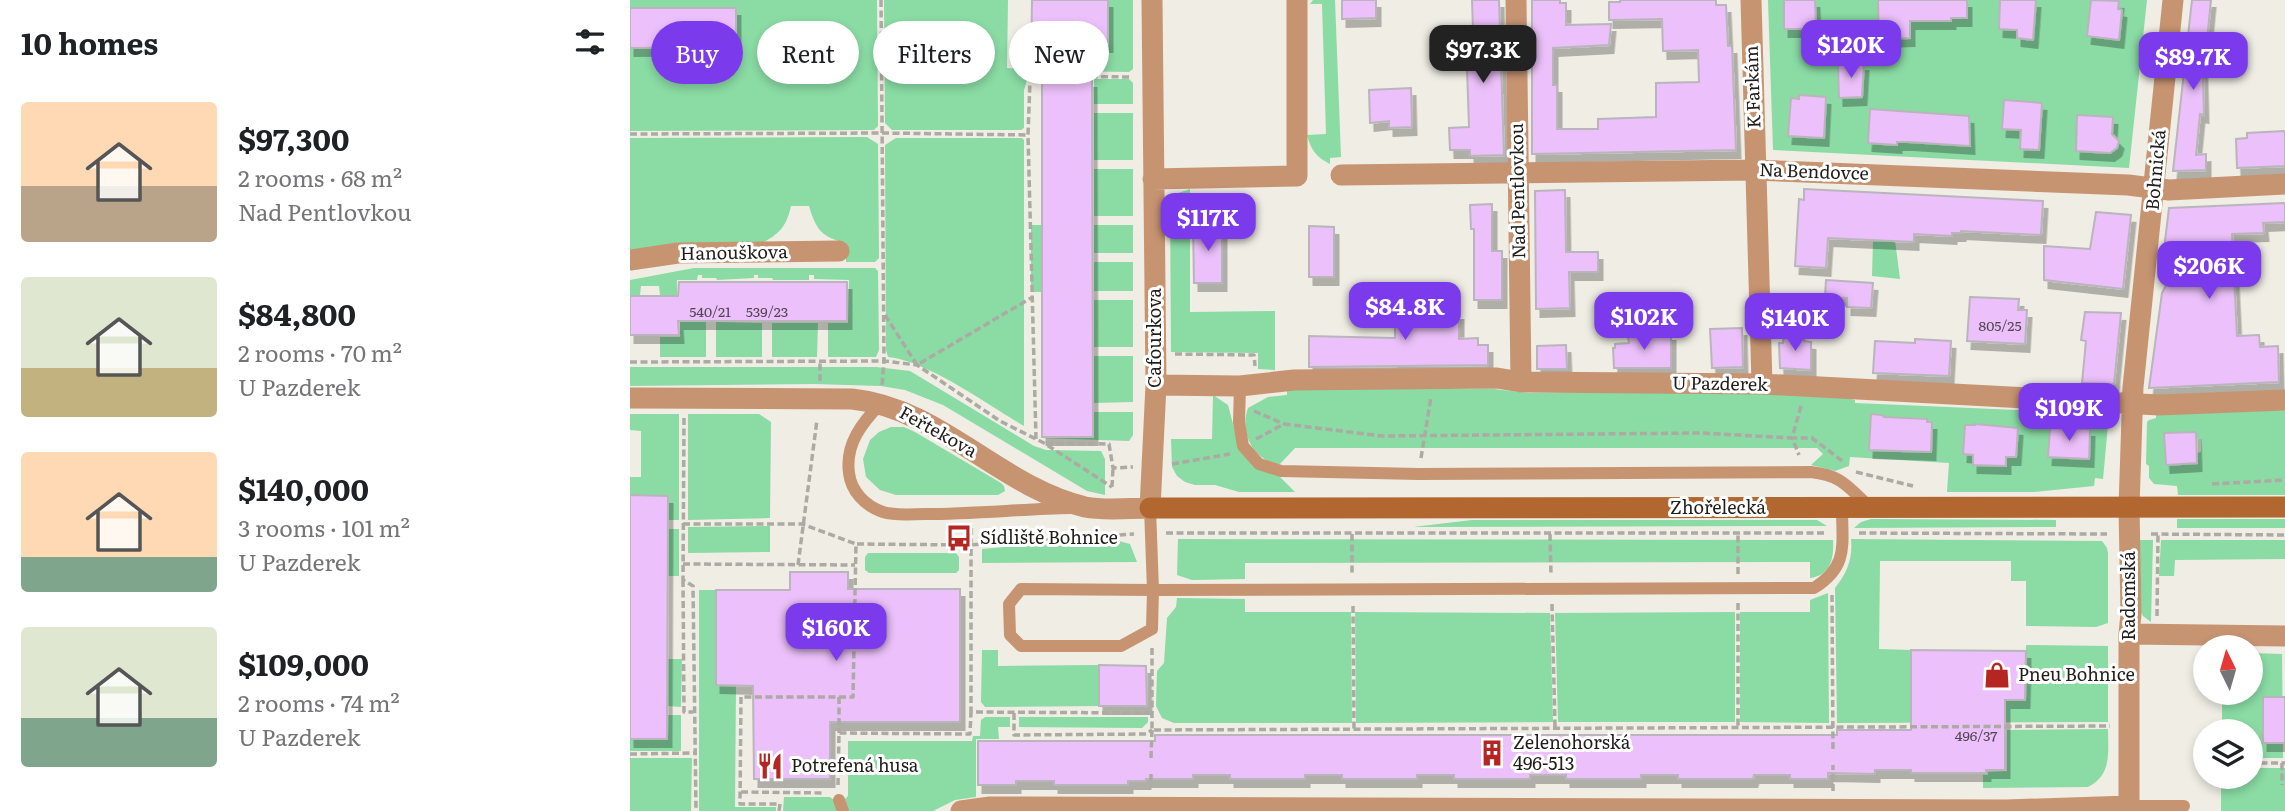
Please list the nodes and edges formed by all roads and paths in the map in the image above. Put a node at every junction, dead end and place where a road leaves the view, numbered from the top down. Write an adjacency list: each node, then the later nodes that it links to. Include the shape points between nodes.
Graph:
1 (881, 0): 8 (path)
2 (1152, 0): 7 (street, Cafourkova)
3 (1297, 0): 14 (street, via 1297,176)
4 (1517, 0): 12 (street, Nad Pentlovkou)
5 (1751, 0): 11 (street, K Farkám)
6 (2173, 0): 16 (street, Bohnická)
7 (1152, 77): 10 (path, via 1039,76 1030,81); 14 (street, Cafourkova)
8 (883, 133): 9 (path); 10 (path); 20 (path)
9 (630, 134)
10 (1028, 135): 19 (path)
11 (1755, 170): 12 (street, Na Bendovce); 16 (street, Na Bendovce); 25 (street, K Farkám)
12 (1517, 173): 13 (street, Na Bendovce); 24 (street, Nad Pentlovkou)
13 (1341, 175)
14 (1153, 179): 26 (street, Cafourkova)
15 (2285, 184): 16 (street, Na Bendovce)
16 (2154, 189): 34 (street, Bohnická)
17 (839, 251): 18 (street, Hanouškova, via 678,253)
18 (630, 260)
19 (1032, 297): 20 (path, via 917,365); 38 (path)
20 (884, 314): 33 (path)
21 (1166, 354): 28 (path, via 1254,355)
22 (820, 362): 31 (path)
23 (1435, 378): 24 (street, U Pazderek); 28 (street, U Pazderek, via 1294,380); 36 (path)
24 (1521, 382): 25 (street, U Pazderek)
25 (1762, 384): 27 (street, U Pazderek)
26 (1156, 385): 28 (street, U Pazderek); 43 (street, Cafourkova)
27 (1807, 387): 34 (street, U Pazderek); 37 (path)
28 (1245, 388): 35 (path); 40 (lane, via 1239,422)
29 (630, 398): 30 (street, Feřtekova)
30 (684, 399): 31 (street, Feřtekova); 57 (path)
31 (820, 399): 33 (street, Feřtekova); 58 (path)
32 (2285, 400): 34 (street, U Pazderek)
33 (881, 403): 53 (street, Feřtekova, via 921,420 1035,488); 53 (lane, via 862,423 848,465 858,495 878,510 971,514)
34 (2133, 404): 51 (street, Bohnická)
35 (1284, 424): 36 (path, via 1382,436); 40 (path)
36 (1424, 436): 37 (path, via 1701,433); 46 (path)
37 (1792, 438): 45 (path); 50 (path, via 1812,438 1857,472)
38 (1036, 440)
39 (1044, 443): 44 (path, via 1109,444)
40 (1243, 446): 41 (path); 42 (lane)
41 (1230, 454): 42 (path); 43 (path)
42 (1252, 457): 46 (lane, via 1282,471)
43 (1152, 467): 44 (path); 54 (street, Cafourkova)
44 (1113, 468): 49 (path)
45 (1805, 472): 46 (lane); 56 (lane, via 1831,474)
46 (1419, 474)
47 (2285, 480): 48 (path)
48 (2207, 485)
49 (1112, 487)
50 (1922, 489)
51 (2129, 507): 52 (street, Zhořelecká); 56 (street, Zhořelecká); 80 (street, Radomská)
52 (2285, 507)
53 (1088, 508): 54 (street, Feřtekova)
54 (1150, 508): 55 (street, Zhořelecká); 59 (lane)
55 (1842, 508): 56 (street, Zhořelecká); 62 (lane)
56 (1870, 508)
57 (683, 524): 58 (path); 69 (path)
58 (802, 524): 68 (path); 70 (path)
59 (1151, 533): 63 (path); 68 (path, via 970,545); 76 (lane)
60 (1550, 533): 61 (path); 63 (path); 74 (path)
61 (1738, 533): 62 (path); 75 (path)
62 (1842, 533): 64 (path); 72 (lane, via 1838,568)
63 (1352, 534): 77 (path)
64 (2107, 534)
65 (2142, 534): 66 (path)
66 (2158, 534): 67 (path); 78 (path)
67 (2285, 535)
68 (856, 544): 71 (path)
69 (682, 564): 70 (path); 73 (path)
70 (798, 565): 71 (path)
71 (855, 565): 82 (path, via 852,697)
72 (1828, 579): 75 (lane, via 1814,588); 86 (path, via 1832,590)
73 (683, 580): 83 (path, via 693,586); 83 (path, via 684,712)
74 (1552, 589): 75 (lane); 77 (lane); 88 (path)
75 (1738, 589): 89 (path)
76 (1153, 590): 77 (lane); 79 (lane); 79 (lane, via 1021,589 1009,604 1010,635 1021,646 1121,646)
77 (1353, 590): 90 (path)
78 (2157, 624)
79 (1152, 628): 91 (path)
80 (2129, 634): 81 (street); 108 (street, Radomská)
81 (2285, 636)
82 (839, 697): 92 (path); 102 (path, via 741,697)
83 (694, 712): 94 (path)
84 (971, 712): 92 (path, via 970,734)
85 (1014, 713): 91 (path, via 1014,735 1146,734)
86 (1833, 726): 87 (path); 89 (path); 93 (path)
87 (2112, 726)
88 (1555, 727): 89 (path); 90 (path)
89 (1738, 727)
90 (1354, 729): 91 (path)
91 (1152, 730): 96 (path)
92 (839, 733): 106 (path)
93 (1833, 748)
94 (695, 753): 95 (path); 110 (path)
95 (630, 754)
96 (1151, 758)
97 (2263, 763): 98 (path)
98 (2283, 763): 101 (path)
99 (1833, 765): 104 (path)
100 (1151, 774): 103 (path)
101 (2282, 785)
102 (740, 792): 105 (path); 111 (path, via 740,804 780,804)
103 (1151, 792)
104 (1833, 792)
105 (824, 793)
106 (840, 801)
107 (2183, 806): 108 (lane)
108 (2129, 809): 109 (street)
109 (2006, 810): 112 (street, via 990,807)
110 (696, 811)
111 (779, 811)
112 (961, 811)

